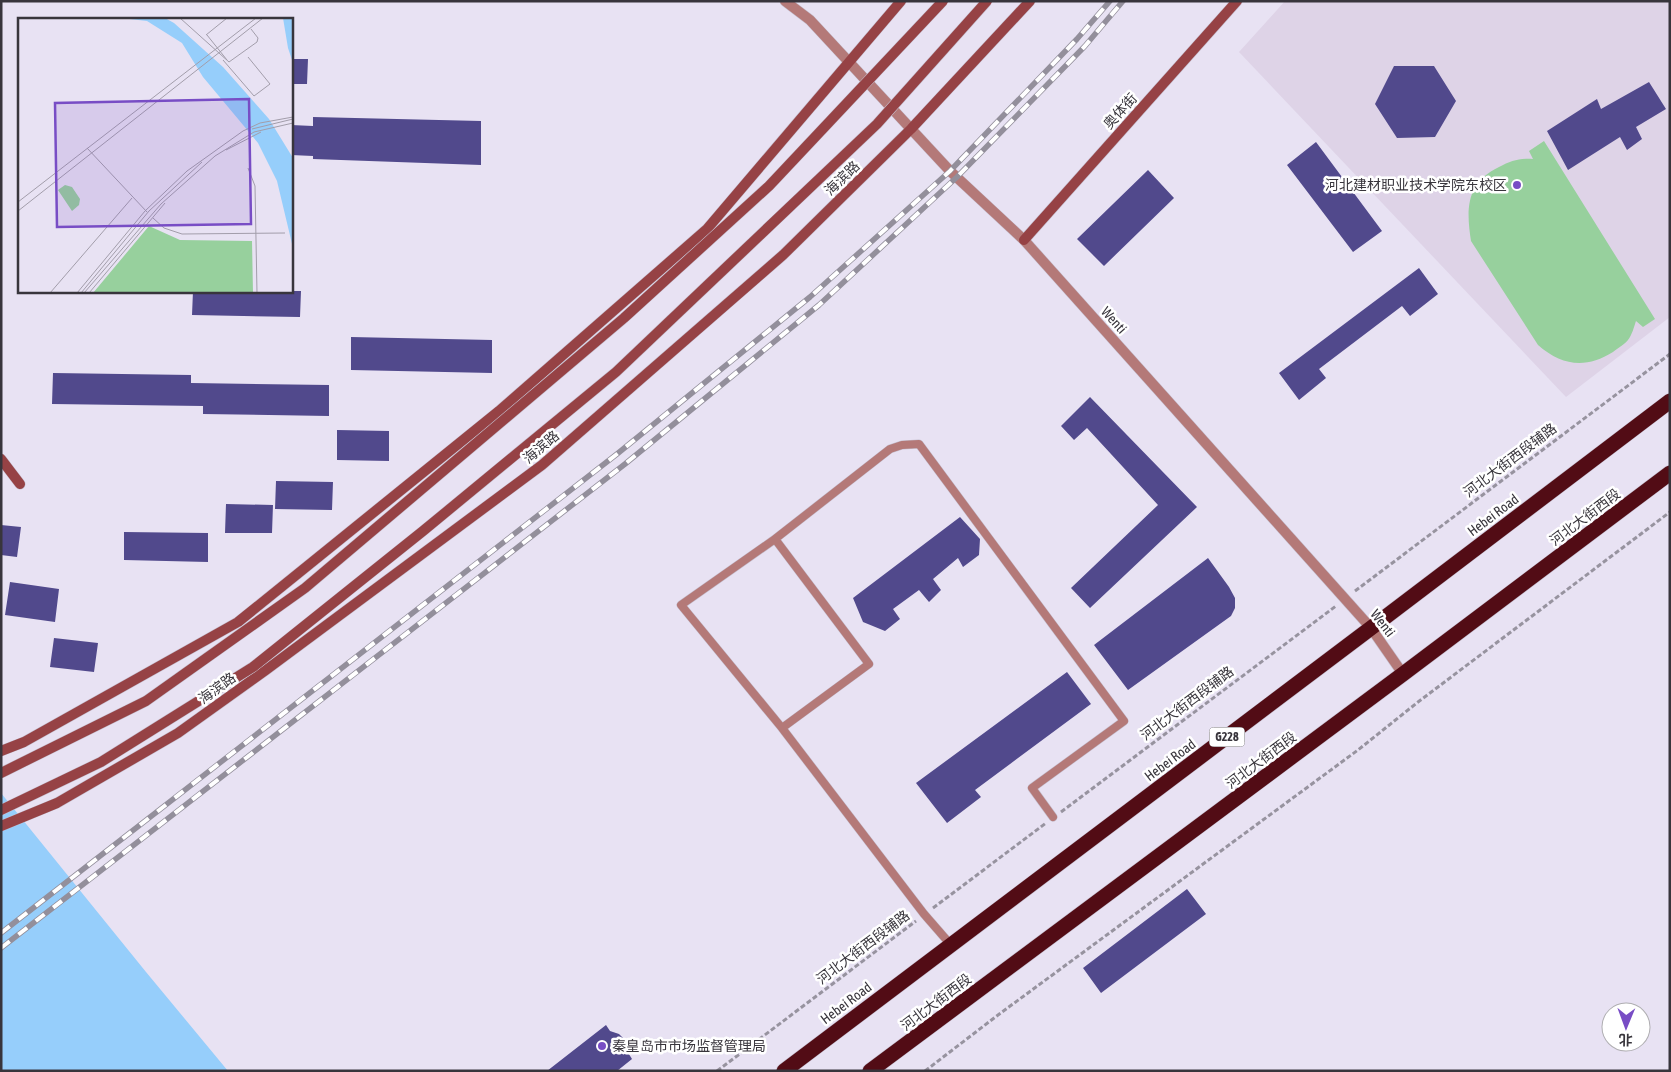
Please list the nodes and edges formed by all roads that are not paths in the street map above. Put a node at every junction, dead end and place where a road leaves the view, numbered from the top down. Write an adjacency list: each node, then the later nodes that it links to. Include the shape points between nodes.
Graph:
1 (786, 1): 7 (street, Wenti, via 810,20)
2 (901, 1): 7 (street)
3 (942, 1): 19 (street, bridge, via 769,186 624,318 304,588 146,701)
4 (987, 1): 20 (street, 海滨路, bridge, via 877,124 616,372 431,525 252,668 102,762)
5 (1030, 1): 8 (street, 海滨路)
6 (1237, 1): 9 (street, 奥体街)
7 (848, 61): 8 (street, Wenti); 18 (street, via 707,229 498,411 238,622 24,742)
8 (911, 129): 9 (street, Wenti, via 950,171); 22 (street, 海滨路, via 783,255 542,465 178,733 57,803)
9 (1024, 240): 15 (street, Wenti)
10 (1670, 401): 15 (highway, Hebei Road / G228)
11 (1, 458): 13 (street)
12 (1670, 473): 16 (highway, 河北大街西段)
13 (20, 484)
14 (774, 538): 17 (lane, via 869,664); 17 (lane, via 681,605); 21 (lane, via 890,449 902,444 919,444 1124,720 1032,788)
15 (1371, 628): 16 (street, Wenti); 23 (highway, Hebei Road / G228)
16 (1403, 674): 25 (highway, 河北大街西段)
17 (782, 728): 23 (lane)
18 (1, 751)
19 (1, 773)
20 (1, 810)
21 (1053, 817)
22 (1, 826)
23 (951, 945): 24 (highway, Hebei Road / G228)
24 (784, 1071)
25 (870, 1071)

